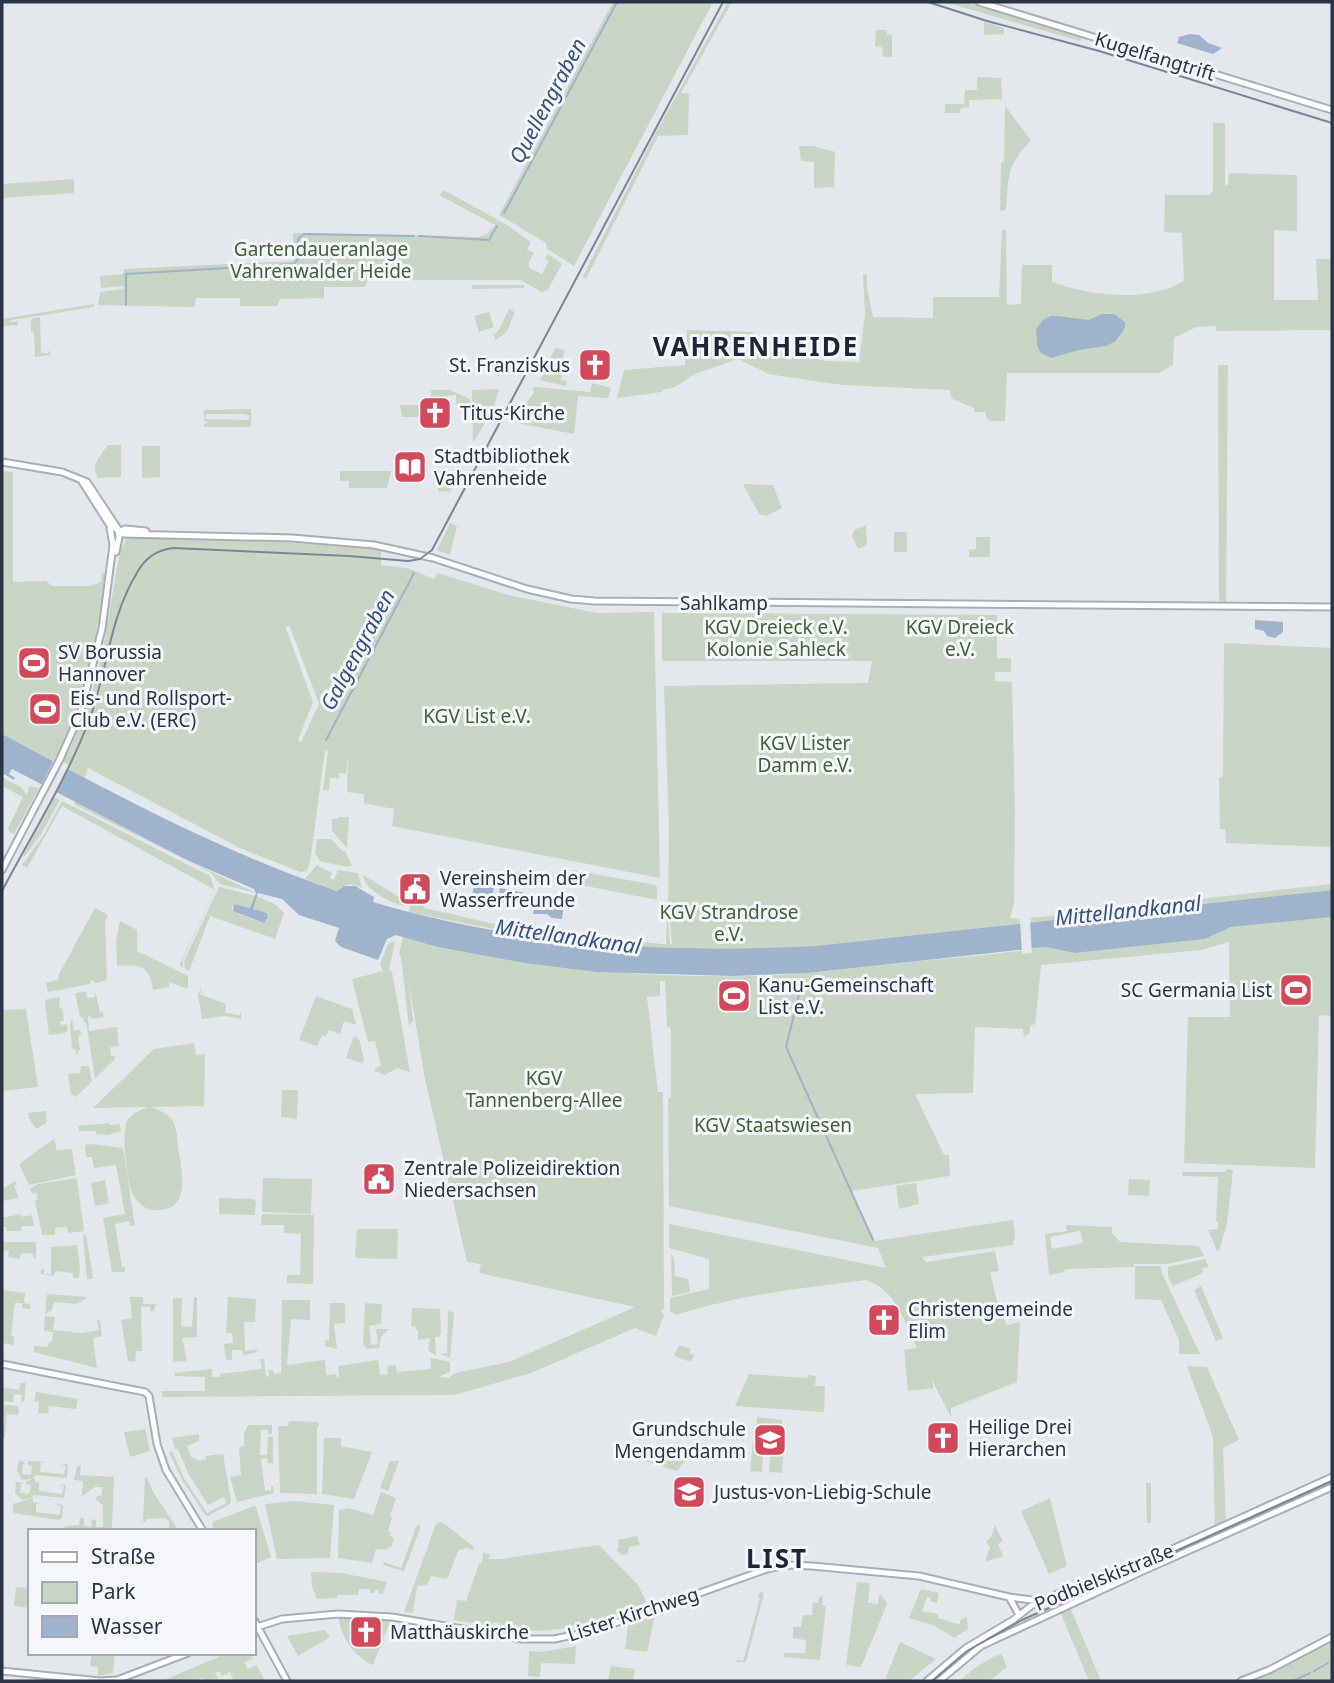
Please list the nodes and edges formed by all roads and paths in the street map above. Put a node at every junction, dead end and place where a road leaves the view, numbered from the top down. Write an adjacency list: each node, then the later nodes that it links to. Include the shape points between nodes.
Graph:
1 (979, 2): 2 (street, Kugelfangtrift)
2 (1332, 110)
3 (2, 463): 4 (street, via 62,472)
4 (81, 480): 5 (street, Sahlkamp, via 92,486); 6 (street)
5 (109, 513): 7 (street, Sahlkamp); 8 (street, Sahlkamp)
6 (109, 524): 7 (street); 9 (street)
7 (119, 532): 8 (street, Sahlkamp); 9 (street); 10 (street)
8 (135, 532): 10 (street); 12 (street, Sahlkamp, via 374,545 433,558 527,589 596,601)
9 (114, 540): 11 (street)
10 (116, 550): 11 (street)
11 (111, 570): 13 (street, via 102,629 80,714)
12 (1332, 607)
13 (2, 870)
14 (2, 1364): 19 (street, via 148,1394 160,1455)
15 (1332, 1476): 17 (street, Podbielskistraße)
16 (1332, 1487): 18 (street, Podbielskistraße)
17 (1306, 1489): 18 (street); 21 (street, Podbielskistraße, via 1099,1582)
18 (1309, 1497): 29 (street, Podbielskistraße, via 981,1646)
19 (202, 1529)
20 (1009, 1597): 21 (street, Lister Kirchweg); 22 (street); 23 (street, Lister Kirchweg, via 919,1576 797,1565 766,1569 593,1631 554,1639 522,1639 371,1615 307,1616)
21 (1040, 1601): 22 (street, Podbielskistraße)
22 (1019, 1615): 28 (street, Podbielskistraße, via 966,1648)
23 (256, 1627): 27 (street)
24 (1332, 1637): 30 (street)
25 (183, 1655): 26 (street, via 123,1679 100,1681)
26 (2, 1671)
27 (287, 1681)
28 (928, 1681)
29 (939, 1681)
30 (1241, 1681)

